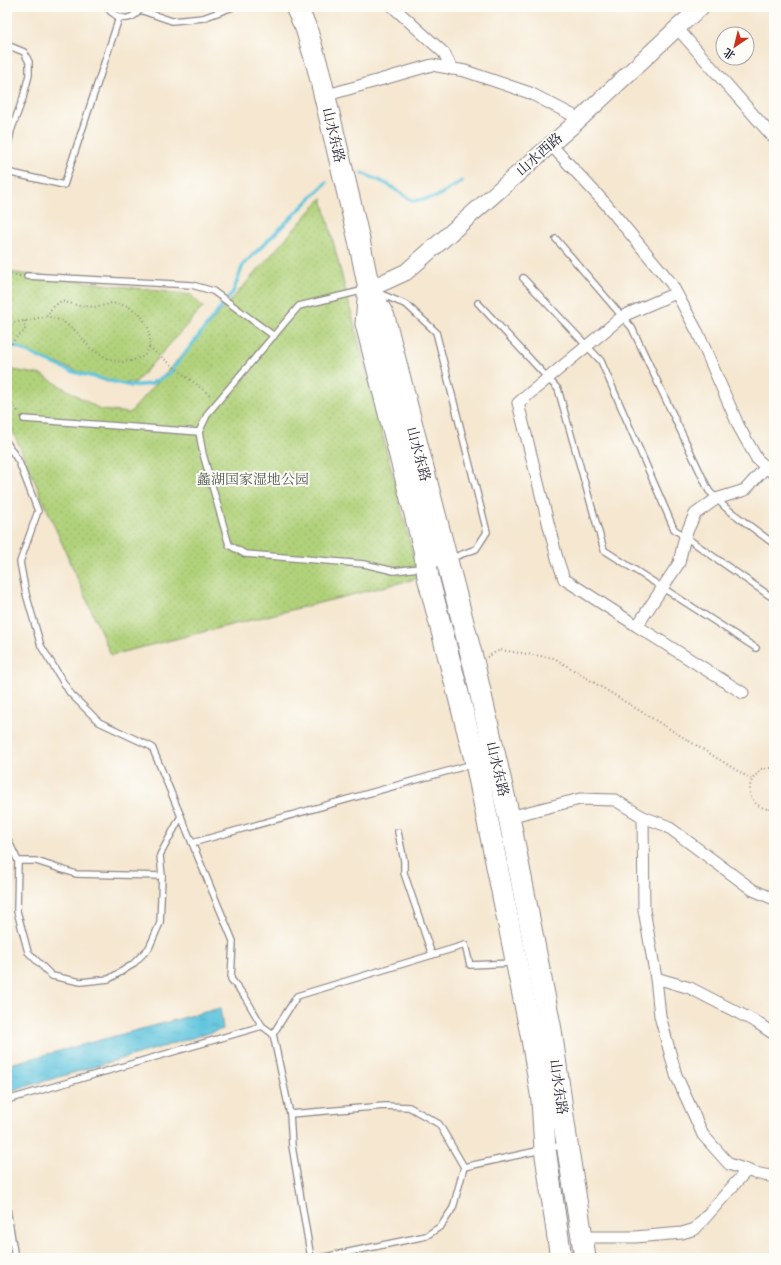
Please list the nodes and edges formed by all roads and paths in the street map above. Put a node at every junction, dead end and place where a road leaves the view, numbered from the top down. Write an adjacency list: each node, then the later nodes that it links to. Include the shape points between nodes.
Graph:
1 (108, 7): 7 (lane)
2 (233, 7): 6 (lane, via 203,18 172,21)
3 (296, 7): 11 (highway, 山水东路, via 306,28)
4 (393, 7): 10 (street, via 444,53)
5 (701, 7): 8 (street, 山水西路)
6 (141, 8): 7 (lane, via 135,16 127,19)
7 (118, 18): 16 (lane, via 64,185)
8 (677, 28): 12 (street, 山水西路); 13 (street)
9 (7, 45): 15 (lane, via 24,52 29,62 29,75)
10 (452, 69): 11 (street, via 432,65); 12 (street, via 465,71 530,94)
11 (324, 96): 21 (highway, 山水东路)
12 (580, 119): 14 (street, 山水西路)
13 (774, 138)
14 (550, 144): 21 (street, 山水西路, via 406,272); 22 (street, via 605,203 671,283)
15 (7, 150)
16 (7, 172)
17 (556, 239): 25 (lane)
18 (7, 274): 19 (path)
19 (27, 276): 28 (lane, via 192,285 212,291)
20 (523, 278): 29 (lane)
21 (369, 289): 28 (lane, via 299,306); 42 (highway, 山水东路, via 384,317); 42 (lane, via 407,305 436,332 486,532 476,549); 43 (highway, 山水东路, via 366,324)
22 (676, 293): 25 (street); 38 (street, via 698,333 739,427 757,459)
23 (478, 304): 32 (lane)
24 (47, 316): 27 (path); 30 (path, via 62,321 76,331 91,349 120,362 144,356); 30 (path, via 61,301 98,307 112,303 127,306 140,314 148,327)
25 (623, 316): 29 (street); 39 (lane, via 632,328 709,491)
26 (7, 321): 27 (path)
27 (24, 321): 31 (path, via 25,331 17,336)
28 (274, 336): 34 (lane)
29 (587, 346): 32 (street); 40 (lane, via 601,361 674,529)
30 (149, 347): 34 (path)
31 (7, 355)
32 (548, 378): 44 (lane, via 558,389 604,550); 46 (street, via 518,404 564,579)
33 (7, 398): 35 (path)
34 (218, 401): 36 (lane, via 208,413)
35 (24, 419): 36 (lane)
36 (199, 432): 43 (lane, via 229,545 245,554 364,564 394,571)
37 (7, 443): 54 (lane, via 19,462 38,511 20,562 41,646 70,693 99,722 152,747)
38 (770, 470): 39 (street, via 745,490)
39 (716, 499): 40 (street, via 695,514); 41 (lane)
40 (685, 536): 44 (street, via 679,563); 45 (lane)
41 (774, 544)
42 (446, 560): 43 (lane); 48 (highway, 山水东路)
43 (427, 567): 50 (highway, 山水东路)
44 (662, 588): 46 (street); 47 (lane)
45 (770, 596)
46 (637, 626): 49 (street)
47 (756, 648)
48 (474, 665): 52 (path, via 500,650 554,658); 55 (highway, 山水东路)
49 (743, 693)
50 (476, 763): 59 (lane); 64 (highway, 山水东路)
51 (774, 768): 52 (path, via 761,770)
52 (751, 779): 53 (path, via 749,792 755,804 766,810)
53 (774, 809)
54 (181, 816): 59 (lane); 61 (lane, via 160,855)
55 (509, 816): 56 (street, via 580,799 614,800); 71 (highway, 山水东路, via 551,1030)
56 (643, 817): 62 (street, via 667,826 753,890); 65 (street, via 644,910)
57 (398, 832): 63 (lane, via 404,873)
58 (7, 838): 60 (lane)
59 (192, 842): 66 (lane, via 233,941 231,979)
60 (18, 861): 61 (lane, via 36,861 76,874); 61 (lane, via 18,911 28,952 52,976 81,982 110,979 132,965 149,948 160,923)
61 (162, 876)
62 (774, 899)
63 (432, 955): 64 (lane, via 465,945 470,965); 67 (lane, via 298,996)
64 (517, 963): 72 (highway, 山水东路, via 542,1100)
65 (656, 978): 68 (street, via 690,988); 74 (street, via 660,1016 676,1075 703,1135 729,1164)
66 (262, 1026): 67 (lane); 69 (lane)
67 (273, 1034): 70 (lane)
68 (774, 1034)
69 (7, 1100)
70 (290, 1114): 73 (lane, via 385,1106 409,1107 439,1124); 79 (lane, via 292,1146)
71 (567, 1144): 72 (lane); 77 (highway, 山水东路)
72 (545, 1150): 73 (lane); 81 (highway, 山水东路)
73 (464, 1167): 80 (lane, via 453,1208 440,1226 426,1236)
74 (747, 1170): 75 (street); 77 (street, via 695,1229 682,1233 635,1237)
75 (774, 1177)
76 (7, 1209): 78 (lane)
77 (582, 1237): 82 (highway, 山水东路)
78 (15, 1258)
79 (311, 1258)
80 (320, 1258)
81 (561, 1258)
82 (585, 1258)

